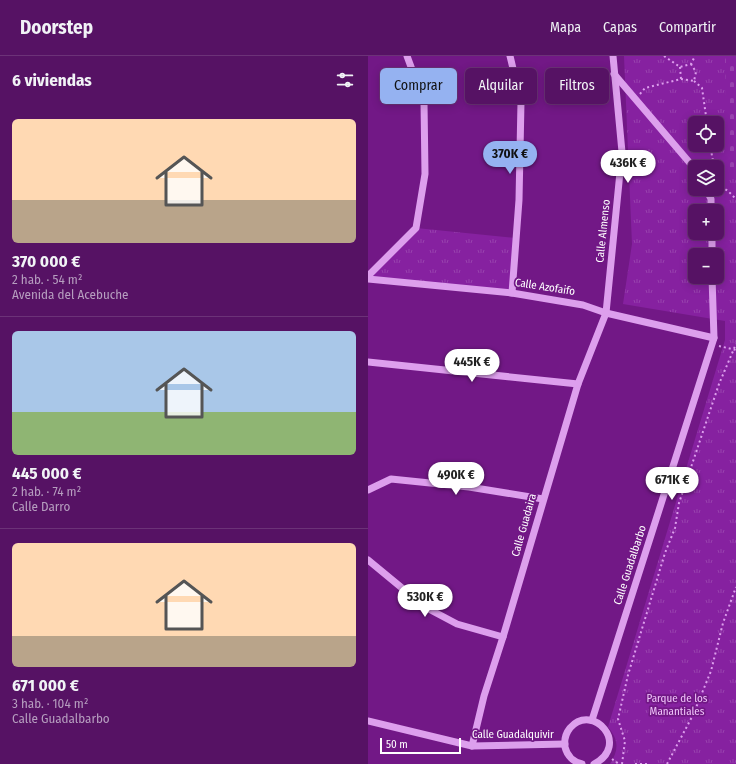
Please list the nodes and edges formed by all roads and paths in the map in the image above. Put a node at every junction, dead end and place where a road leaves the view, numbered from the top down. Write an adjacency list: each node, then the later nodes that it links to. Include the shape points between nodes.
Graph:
1 (407, 56): 16 (street, via 424,102 425,174 416,228)
2 (510, 56): 19 (street, via 521,102 519,200)
3 (613, 56): 8 (street, Calle Almenso)
4 (664, 56): 7 (path)
5 (695, 56): 6 (path)
6 (691, 64): 7 (path); 10 (path, via 696,72)
7 (680, 67): 9 (path)
8 (614, 74): 11 (street); 20 (street, Calle Almenso, via 622,152)
9 (681, 80): 10 (path); 11 (path, via 645,88)
10 (694, 81): 12 (path, via 702,88)
11 (636, 99): 13 (street)
12 (706, 116)
13 (688, 162)
14 (724, 188): 15 (path)
15 (736, 199)
16 (368, 276)
17 (368, 279): 19 (street, Calle Azofaifo)
18 (712, 284): 21 (street, Calle Guadalbarbo)
19 (512, 293): 20 (street, Calle Azofaifo, via 583,305)
20 (606, 313): 21 (street, Calle Azofaifo); 26 (street, Calle Guadaira)
21 (714, 338): 23 (street, Calle Guadalbarbo)
22 (736, 344): 24 (path)
23 (712, 345): 24 (path); 32 (street, Calle Guadalbarbo)
24 (735, 349): 38 (path, via 719,384 679,503 675,528 626,681 618,719 625,741)
25 (368, 362): 26 (street)
26 (578, 384): 28 (street, Calle Guadaira)
27 (368, 490): 28 (street, via 391,479 469,487)
28 (543, 499): 31 (street, Calle Guadaira)
29 (368, 560): 31 (street, via 425,607 457,624)
30 (736, 587): 41 (path, via 693,716)
31 (503, 637): 35 (street, Calle Guadaira, via 484,696)
32 (592, 720): 34 (street, via 578,722 572,726 565,738); 37 (street, via 604,728 610,741 606,755)
33 (368, 721): 35 (street, Calle Guadalquivir)
34 (565, 744): 35 (street, Calle Guadalquivir); 36 (street, via 569,756)
35 (472, 746)
36 (580, 764)
37 (594, 764)
38 (622, 764)
39 (635, 764): 40 (path)
40 (650, 764)
41 (667, 764)

